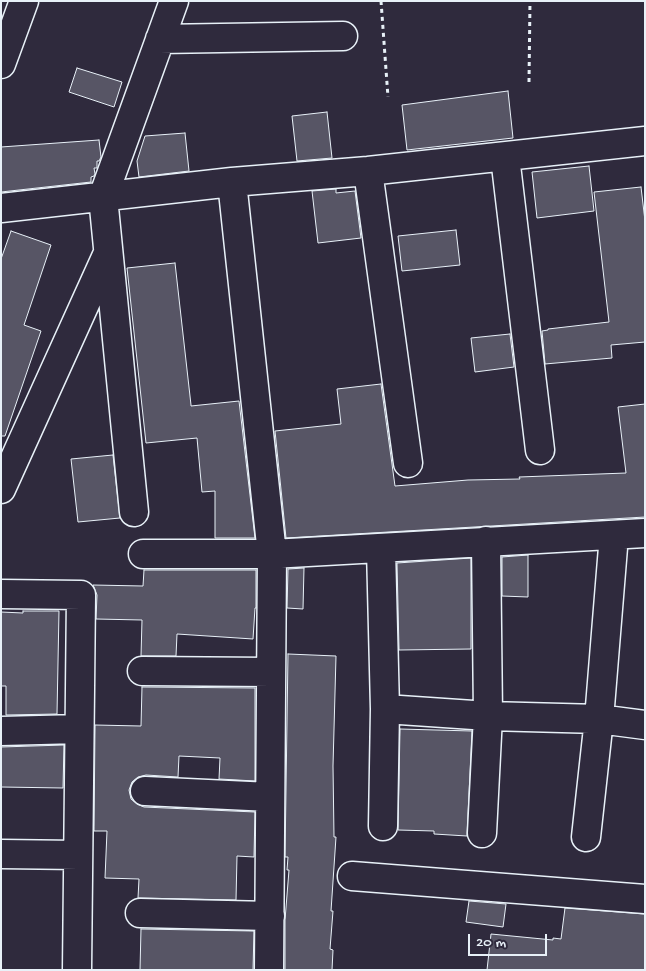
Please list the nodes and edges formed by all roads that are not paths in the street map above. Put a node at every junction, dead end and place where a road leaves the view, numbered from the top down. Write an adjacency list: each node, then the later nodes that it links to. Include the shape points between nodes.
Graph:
1 (24, 1): 5 (street)
2 (174, 1): 4 (street)
3 (343, 36): 4 (street)
4 (160, 39): 10 (street)
5 (1, 64)
6 (644, 148): 7 (street)
7 (506, 157): 8 (street); 13 (street)
8 (368, 171): 9 (street); 14 (street)
9 (232, 182): 10 (street); 22 (street)
10 (103, 197): 11 (street); 12 (street)
11 (1, 208)
12 (108, 251): 15 (street); 16 (street)
13 (540, 450)
14 (408, 462)
15 (1, 489)
16 (134, 512)
17 (645, 533): 18 (street)
18 (614, 535): 19 (street); 28 (street)
19 (486, 541): 20 (street); 27 (street)
20 (382, 549): 22 (street); 26 (street)
21 (143, 554): 22 (street)
22 (272, 554): 25 (street)
23 (1, 594): 30 (street, via 81,595)
24 (142, 671): 25 (street)
25 (271, 672): 33 (street)
26 (385, 709): 27 (street); 34 (street)
27 (488, 716): 28 (street); 35 (street)
28 (599, 719): 29 (street); 36 (street)
29 (645, 725)
30 (80, 729): 31 (street); 38 (street)
31 (1, 731)
32 (145, 791): 33 (street)
33 (270, 797): 42 (street)
34 (384, 826)
35 (482, 833)
36 (586, 837)
37 (1, 854): 38 (street)
38 (78, 855): 43 (street)
39 (352, 876): 40 (street)
40 (645, 899)
41 (140, 913): 42 (street)
42 (270, 916): 44 (street)
43 (78, 970)
44 (270, 970)

